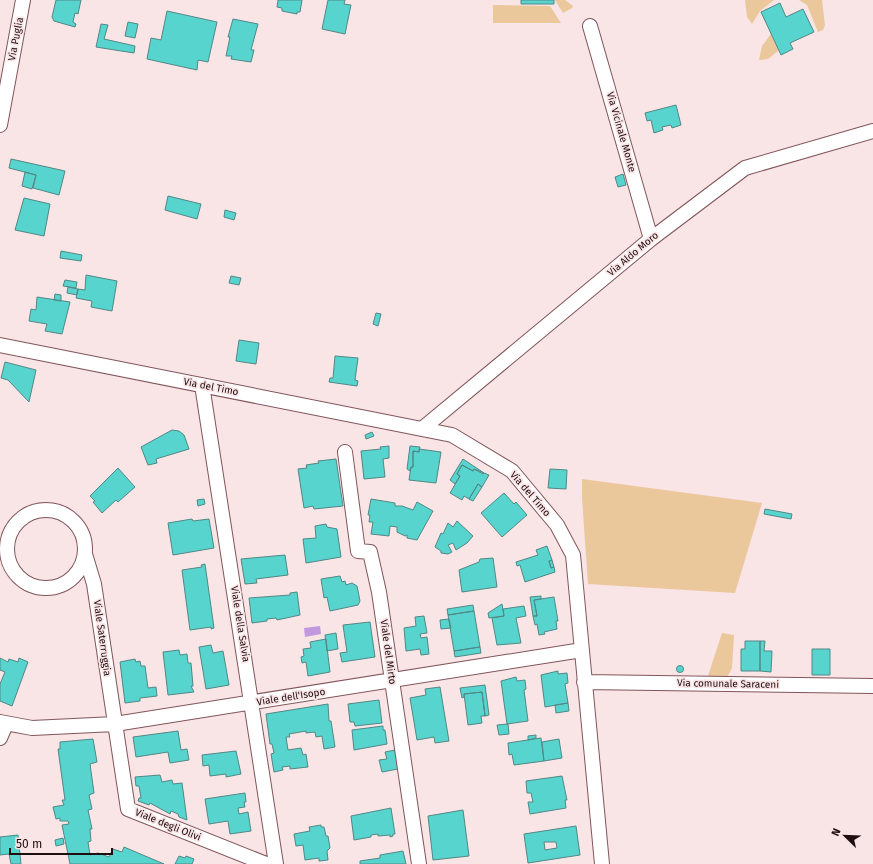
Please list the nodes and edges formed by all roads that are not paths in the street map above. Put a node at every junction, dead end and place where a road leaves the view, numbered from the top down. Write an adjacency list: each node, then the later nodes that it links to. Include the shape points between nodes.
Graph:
1 (23, 0): 3 (street, Via Puglia)
2 (590, 26): 5 (street, Via Vicinale Monte)
3 (0, 125)
4 (873, 131): 5 (street, Via Aldo Moro, via 745,168)
5 (651, 239): 8 (street, Via Aldo Moro)
6 (0, 345): 7 (street, Via del Timo)
7 (202, 385): 8 (street, Via del Timo); 16 (street, Viale della Salvia)
8 (422, 429): 12 (street, Via del Timo, via 452,435 512,471 557,525 573,555)
9 (345, 452): 13 (street, Viale del Mirto, via 358,551 370,552 379,592)
10 (84, 554): 11 (street, Viale Saterruggia, via 81,566 68,581 51,588 38,588 26,583 16,575); 11 (street, Viale Saterruggia, via 84,541 80,529 60,512 47,510 34,511 23,517 8,538); 18 (street, Viale Saterruggia, via 94,584)
11 (3, 555)
12 (582, 650): 13 (street, Viale dell'Isopo); 14 (street)
13 (392, 680): 16 (street, Viale dell'Isopo); 22 (street, Viale del Mirto)
14 (584, 682): 15 (street, Via comunale Saraceni); 23 (street)
15 (873, 686)
16 (253, 703): 18 (street, Viale dell'Isopo); 21 (street, Viale della Salvia)
17 (3, 723): 18 (street, Viale dell'Isopo, via 32,728); 19 (street)
18 (114, 724): 20 (street, Viale degli Olivi, via 128,809)
19 (0, 738)
20 (266, 864)
21 (276, 864)
22 (419, 864)
23 (602, 864)

